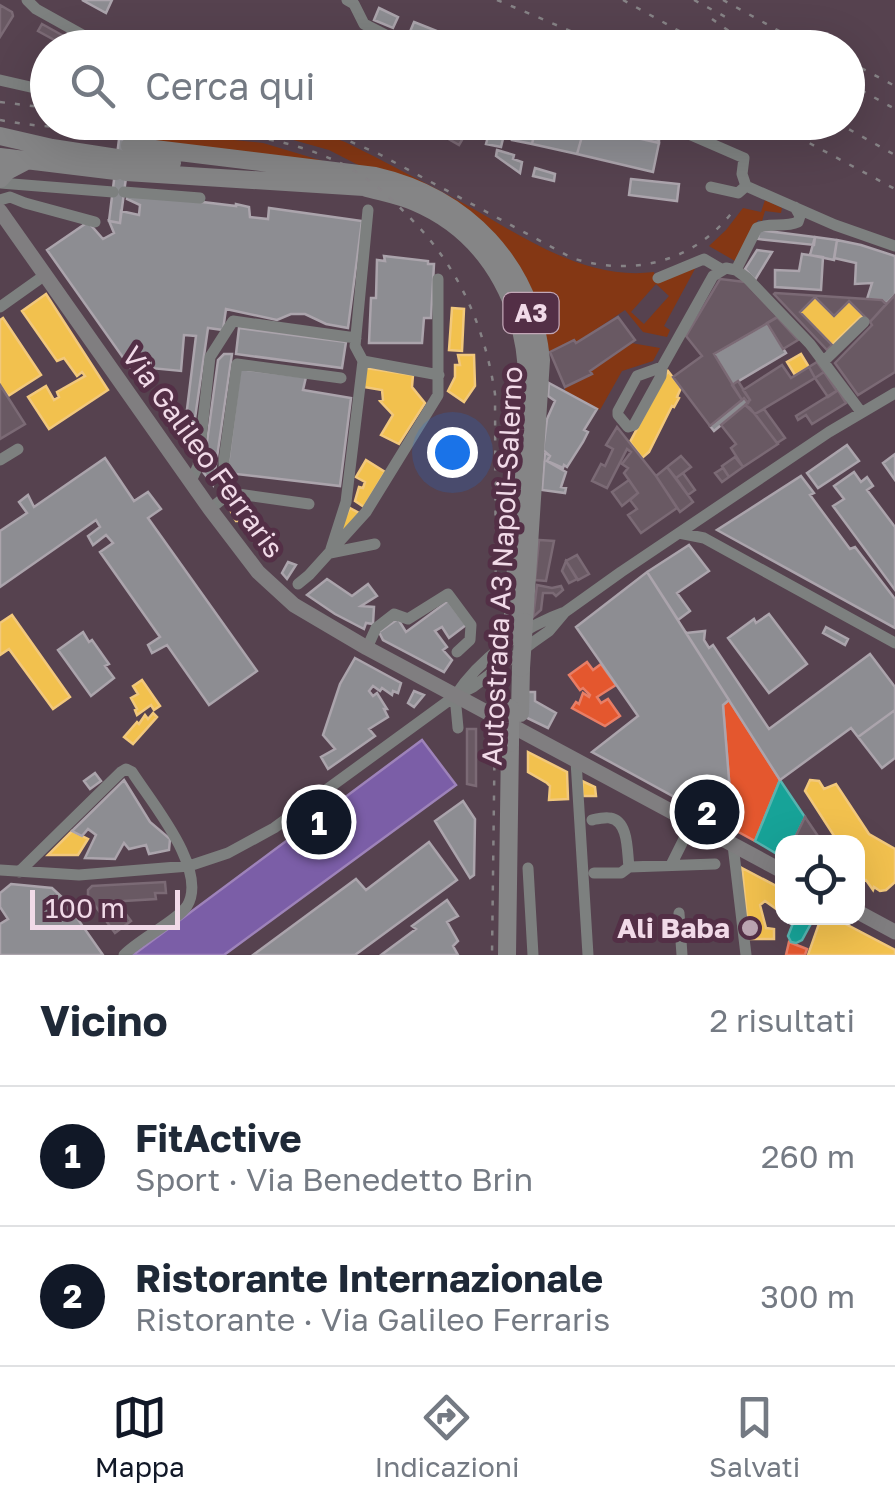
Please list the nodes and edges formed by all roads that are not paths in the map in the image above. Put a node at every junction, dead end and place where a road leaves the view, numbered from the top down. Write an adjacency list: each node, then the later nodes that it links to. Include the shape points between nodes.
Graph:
1 (27, 0): 3 (street)
2 (347, 0): 4 (street)
3 (74, 30)
4 (376, 30)
5 (0, 80): 6 (street)
6 (30, 87)
7 (5, 139): 10 (highway, A3)
8 (703, 140): 14 (street, via 744,158)
9 (0, 158): 11 (highway, A3)
10 (122, 159): 11 (highway, A3); 52 (highway, Autostrada A3 Napoli-Salerno / A3, bridge, via 245,159 402,197 444,218 488,259 522,328 528,374)
11 (26, 161): 12 (highway)
12 (0, 181): 15 (street)
13 (711, 186): 14 (street, via 738,193)
14 (746, 186): 17 (street)
15 (200, 198)
16 (0, 200): 20 (street, via 10,197)
17 (794, 206): 21 (street); 23 (street, via 798,222 759,226)
18 (368, 210): 29 (street)
19 (0, 211): 24 (main road, Via Galileo Ferraris)
20 (96, 222)
21 (895, 246)
22 (721, 269): 23 (street); 25 (street, via 700,260); 32 (street)
23 (736, 270): 31 (street)
24 (46, 275): 27 (street); 39 (main road, Via Galileo Ferraris)
25 (658, 278)
26 (438, 279): 33 (street)
27 (0, 308)
28 (864, 322): 31 (street)
29 (356, 338): 30 (street); 39 (street, via 233,321 210,357)
30 (363, 361): 33 (street); 45 (street, via 346,502)
31 (824, 361): 36 (street)
32 (662, 367): 32 (street, via 637,376 618,412 628,427)
33 (439, 375): 45 (street, via 438,396 366,512)
34 (341, 378): 40 (street, via 236,364)
35 (895, 392): 36 (street)
36 (861, 412): 43 (street)
37 (18, 448): 38 (street)
38 (0, 460)
39 (191, 481): 42 (main road, Via Galileo Ferraris)
40 (224, 492): 41 (street); 42 (street)
41 (309, 504)
42 (210, 509): 46 (main road, Via Galileo Ferraris)
43 (679, 533): 47 (street, via 704,538); 50 (street, via 492,656)
44 (375, 544): 45 (street)
45 (330, 553): 46 (street)
46 (284, 598): 48 (main road, Via Galileo Ferraris)
47 (895, 644)
48 (367, 648): 49 (street, via 376,628 394,614 408,619 448,594 471,625 470,640); 50 (main road, Via Galileo Ferraris)
49 (457, 652)
50 (455, 696): 51 (street); 53 (main road, Via Galileo Ferraris); 59 (street, via 274,828)
51 (458, 728)
52 (514, 746): 70 (highway, Autostrada A3 Napoli-Salerno / A3); 71 (highway, Autostrada A3 Napoli-Salerno / A3)
53 (576, 761): 55 (main road, Via Galileo Ferraris); 73 (street)
54 (592, 820): 60 (street, via 619,822)
55 (692, 823): 56 (main road, Via Galileo Ferraris); 58 (street)
56 (733, 845): 61 (main road, Via Galileo Ferraris); 75 (street)
57 (715, 864): 58 (street)
58 (671, 865): 60 (street)
59 (189, 866): 63 (street, via 92,875); 63 (street, via 126,770); 69 (street, via 193,878 183,913)
60 (630, 866): 65 (street)
61 (775, 867)
62 (528, 868): 72 (street)
63 (19, 872): 64 (street)
64 (1, 874)
65 (594, 874)
66 (680, 913): 74 (street)
67 (865, 916): 68 (main road)
68 (895, 932)
69 (124, 955)
70 (507, 955)
71 (516, 955)
72 (532, 955)
73 (588, 955)
74 (682, 955)
75 (746, 955)

